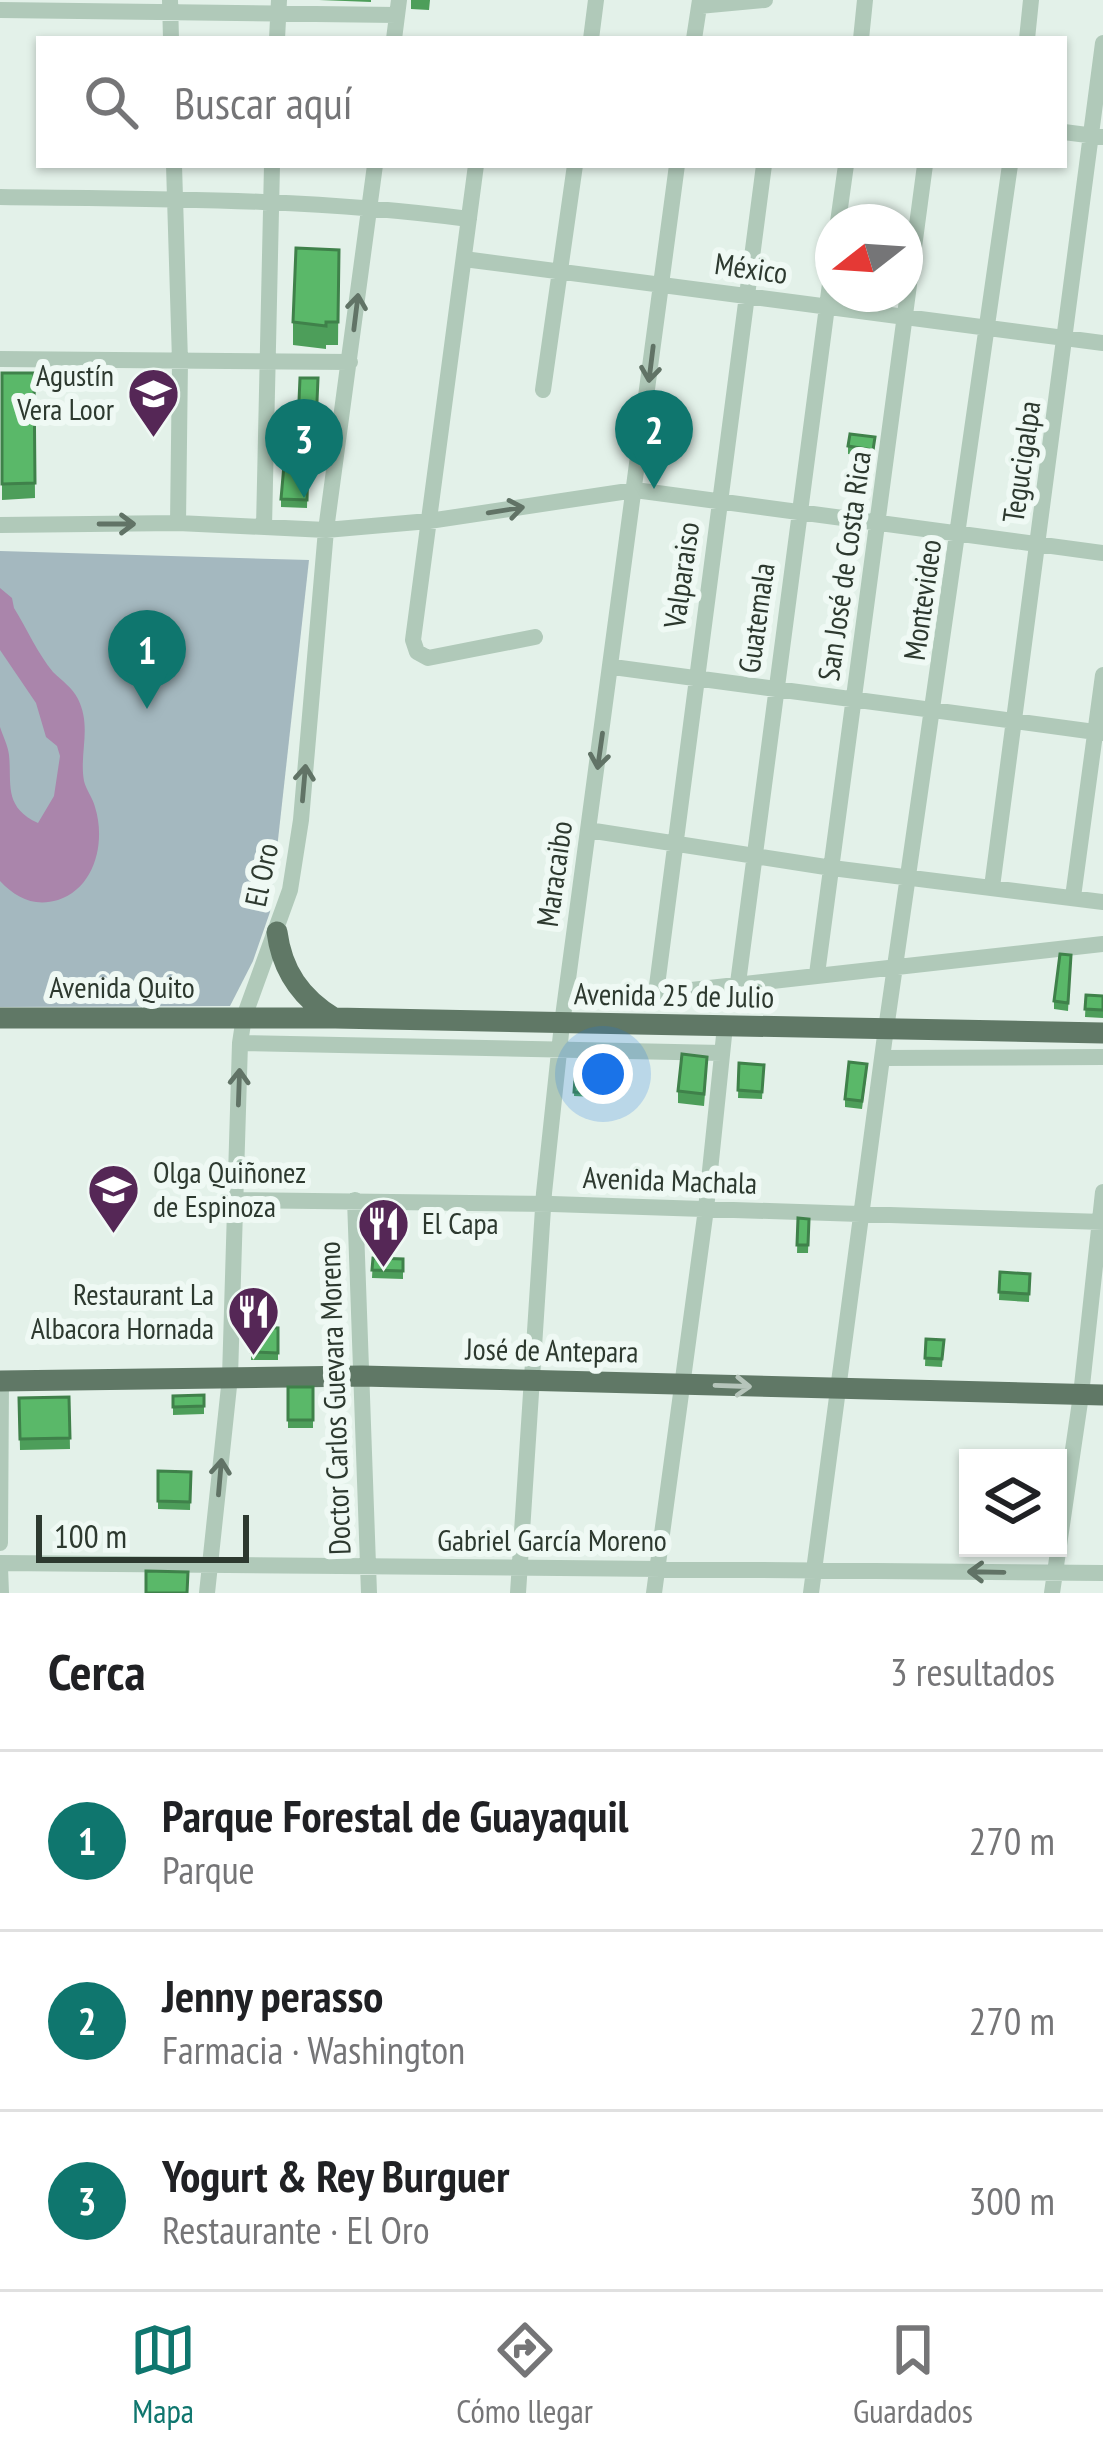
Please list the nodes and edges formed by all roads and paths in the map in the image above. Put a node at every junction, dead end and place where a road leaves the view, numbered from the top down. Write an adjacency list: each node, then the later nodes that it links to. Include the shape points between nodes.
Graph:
1 (596, 0): 12 (street)
2 (765, 0): 5 (street)
3 (865, 0): 14 (street)
4 (1031, 0): 15 (street)
5 (699, 3): 13 (street)
6 (170, 6): 7 (street); 9 (street); 10 (street)
7 (278, 6): 8 (street); 11 (street)
8 (398, 7)
9 (0, 10)
10 (171, 36)
11 (277, 36)
12 (591, 36)
13 (694, 36)
14 (861, 36)
15 (1027, 36)
16 (1103, 43): 18 (street, Tegucigalpa)
17 (1067, 132): 18 (street)
18 (1097, 136): 44 (street, Tegucigalpa)
19 (174, 168): 30 (street)
20 (272, 168): 31 (street)
21 (376, 168): 33 (street, El Oro)
22 (476, 168): 34 (street)
23 (574, 168): 36 (street)
24 (677, 168): 37 (street, Maracaibo)
25 (764, 168): 38 (street, Valparaiso)
26 (846, 168): 32 (street)
27 (925, 168): 42 (street, San José de Costa Rica)
28 (1010, 168): 43 (street, Montevideo)
29 (0, 197): 30 (street)
30 (175, 199): 31 (street); 47 (street)
31 (271, 200): 33 (street); 48 (street)
32 (841, 204)
33 (370, 206): 34 (street); 49 (street, El Oro, one-way to 33)
34 (469, 219): 35 (street)
35 (464, 259): 36 (street, México); 54 (street)
36 (561, 274): 37 (street, México); 50 (street)
37 (661, 285): 38 (street, México); 51 (street, Maracaibo, one-way to 51)
38 (747, 296): 39 (street, México); 52 (street, Valparaiso)
39 (815, 305)
40 (826, 312): 53 (street, Guatemala)
41 (866, 312): 42 (street, México)
42 (905, 317): 43 (street, México); 56 (street, San José de Costa Rica)
43 (987, 328): 44 (street, México); 60 (street, Montevideo)
44 (1066, 338): 45 (street, México); 61 (street, Tegucigalpa)
45 (1103, 343)
46 (0, 359): 47 (street)
47 (180, 361): 48 (street); 55 (street)
48 (268, 362): 49 (street); 58 (street)
49 (350, 362): 59 (street, El Oro)
50 (543, 390)
51 (635, 490): 52 (street); 54 (street, one-way to 51); 64 (street, Maracaibo)
52 (719, 501): 53 (street); 65 (street, Valparaiso)
53 (799, 512): 56 (street); 67 (street, Guatemala)
54 (429, 521): 59 (street); 63 (street, via 418,652 428,658)
55 (178, 523): 57 (street, one-way to 55); 58 (street)
56 (878, 523): 60 (street); 68 (street, San José de Costa Rica)
57 (0, 525)
58 (264, 526): 59 (street)
59 (326, 530): 80 (street, El Oro, one-way to 59, via 301,820)
60 (959, 534): 61 (street); 69 (street, Montevideo)
61 (1039, 544): 62 (street); 70 (street, Tegucigalpa)
62 (1103, 554)
63 (535, 638)
64 (613, 667): 65 (street); 72 (street, Maracaibo, one-way to 72)
65 (694, 675): 67 (street); 73 (street, Valparaiso)
66 (1103, 675): 71 (street)
67 (775, 688): 68 (street); 74 (street, Guatemala)
68 (854, 702): 69 (street); 75 (street, San José de Costa Rica)
69 (934, 711): 70 (street); 76 (street, Montevideo)
70 (1015, 721): 71 (street); 77 (street, Tegucigalpa)
71 (1099, 732): 78 (street)
72 (588, 830): 73 (street); 88 (street, Maracaibo)
73 (673, 843): 74 (street); 84 (street, Valparaiso, via 651,994)
74 (753, 856): 75 (street); 84 (street, Guatemala)
75 (832, 868): 76 (street); 83 (street, San José de Costa Rica)
76 (910, 877): 77 (street); 82 (street, Montevideo)
77 (992, 887): 78 (street)
78 (1073, 897): 79 (street)
79 (1103, 902)
80 (278, 932): 85 (street, El Oro); 87 (main road, via 295,983)
81 (1103, 944): 82 (street)
82 (898, 966): 83 (street); 92 (street, Montevideo)
83 (817, 974): 84 (street)
84 (738, 983)
85 (244, 1017): 86 (main road, Avenida Quito); 87 (main road, Avenida 25 de Julio); 91 (street, El Oro)
86 (0, 1018)
87 (335, 1018): 88 (main road, Avenida 25 de Julio)
88 (562, 1024): 89 (main road, Avenida 25 de Julio); 93 (street, Maracaibo)
89 (725, 1026): 92 (main road, Avenida 25 de Julio); 94 (street)
90 (1103, 1033): 92 (main road, Avenida 25 de Julio)
91 (240, 1043): 93 (street, Avenida 25 de Julio); 97 (street, El Oro, one-way to 91)
92 (884, 1044): 95 (street, Avenida 25 de Julio); 101 (street, Montevideo)
93 (560, 1052): 94 (street, Avenida 25 de Julio); 99 (street, Maracaibo)
94 (722, 1054): 100 (street)
95 (1103, 1058)
96 (1103, 1192): 102 (street)
97 (235, 1200): 98 (street, Avenida Machala); 104 (street, El Oro)
98 (355, 1201): 99 (street, Avenida Machala); 103 (street, Doctor Carlos Guevara Moreno)
99 (543, 1204): 100 (street, Avenida Machala); 105 (street, Maracaibo)
100 (706, 1209): 101 (street, Avenida Machala); 107 (street)
101 (864, 1213): 102 (street, Avenida Machala); 108 (street, Montevideo)
102 (1101, 1222): 109 (street)
103 (362, 1376): 104 (main road, José de Antepara); 105 (main road, José de Antepara); 113 (street, Doctor Carlos Guevara Moreno)
104 (230, 1377): 106 (main road, José de Antepara); 111 (street, El Oro, one-way to 104)
105 (532, 1380): 107 (main road, José de Antepara); 115 (street, Maracaibo)
106 (0, 1381): 110 (street)
107 (682, 1384): 108 (main road, José de Antepara, one-way to 108); 114 (street)
108 (840, 1389): 109 (main road, José de Antepara); 116 (street, Montevideo)
109 (1092, 1395): 117 (street)
110 (0, 1543)
111 (212, 1563): 112 (street, Gabriel García Moreno); 113 (street, Gabriel García Moreno); 120 (street, El Oro)
112 (0, 1565): 119 (street)
113 (368, 1566): 115 (street, Gabriel García Moreno); 121 (street, Doctor Carlos Guevara Moreno)
114 (658, 1568): 115 (street, Gabriel García Moreno); 116 (street, Gabriel García Moreno); 123 (street)
115 (520, 1569): 122 (street, Maracaibo)
116 (815, 1569): 117 (street, Gabriel García Moreno, one-way to 116); 124 (street, Montevideo)
117 (1055, 1572): 118 (street, Gabriel García Moreno); 125 (street)
118 (1103, 1573)
119 (1, 1593)
120 (207, 1593)
121 (369, 1593)
122 (518, 1593)
123 (654, 1593)
124 (812, 1593)
125 (1052, 1593)

